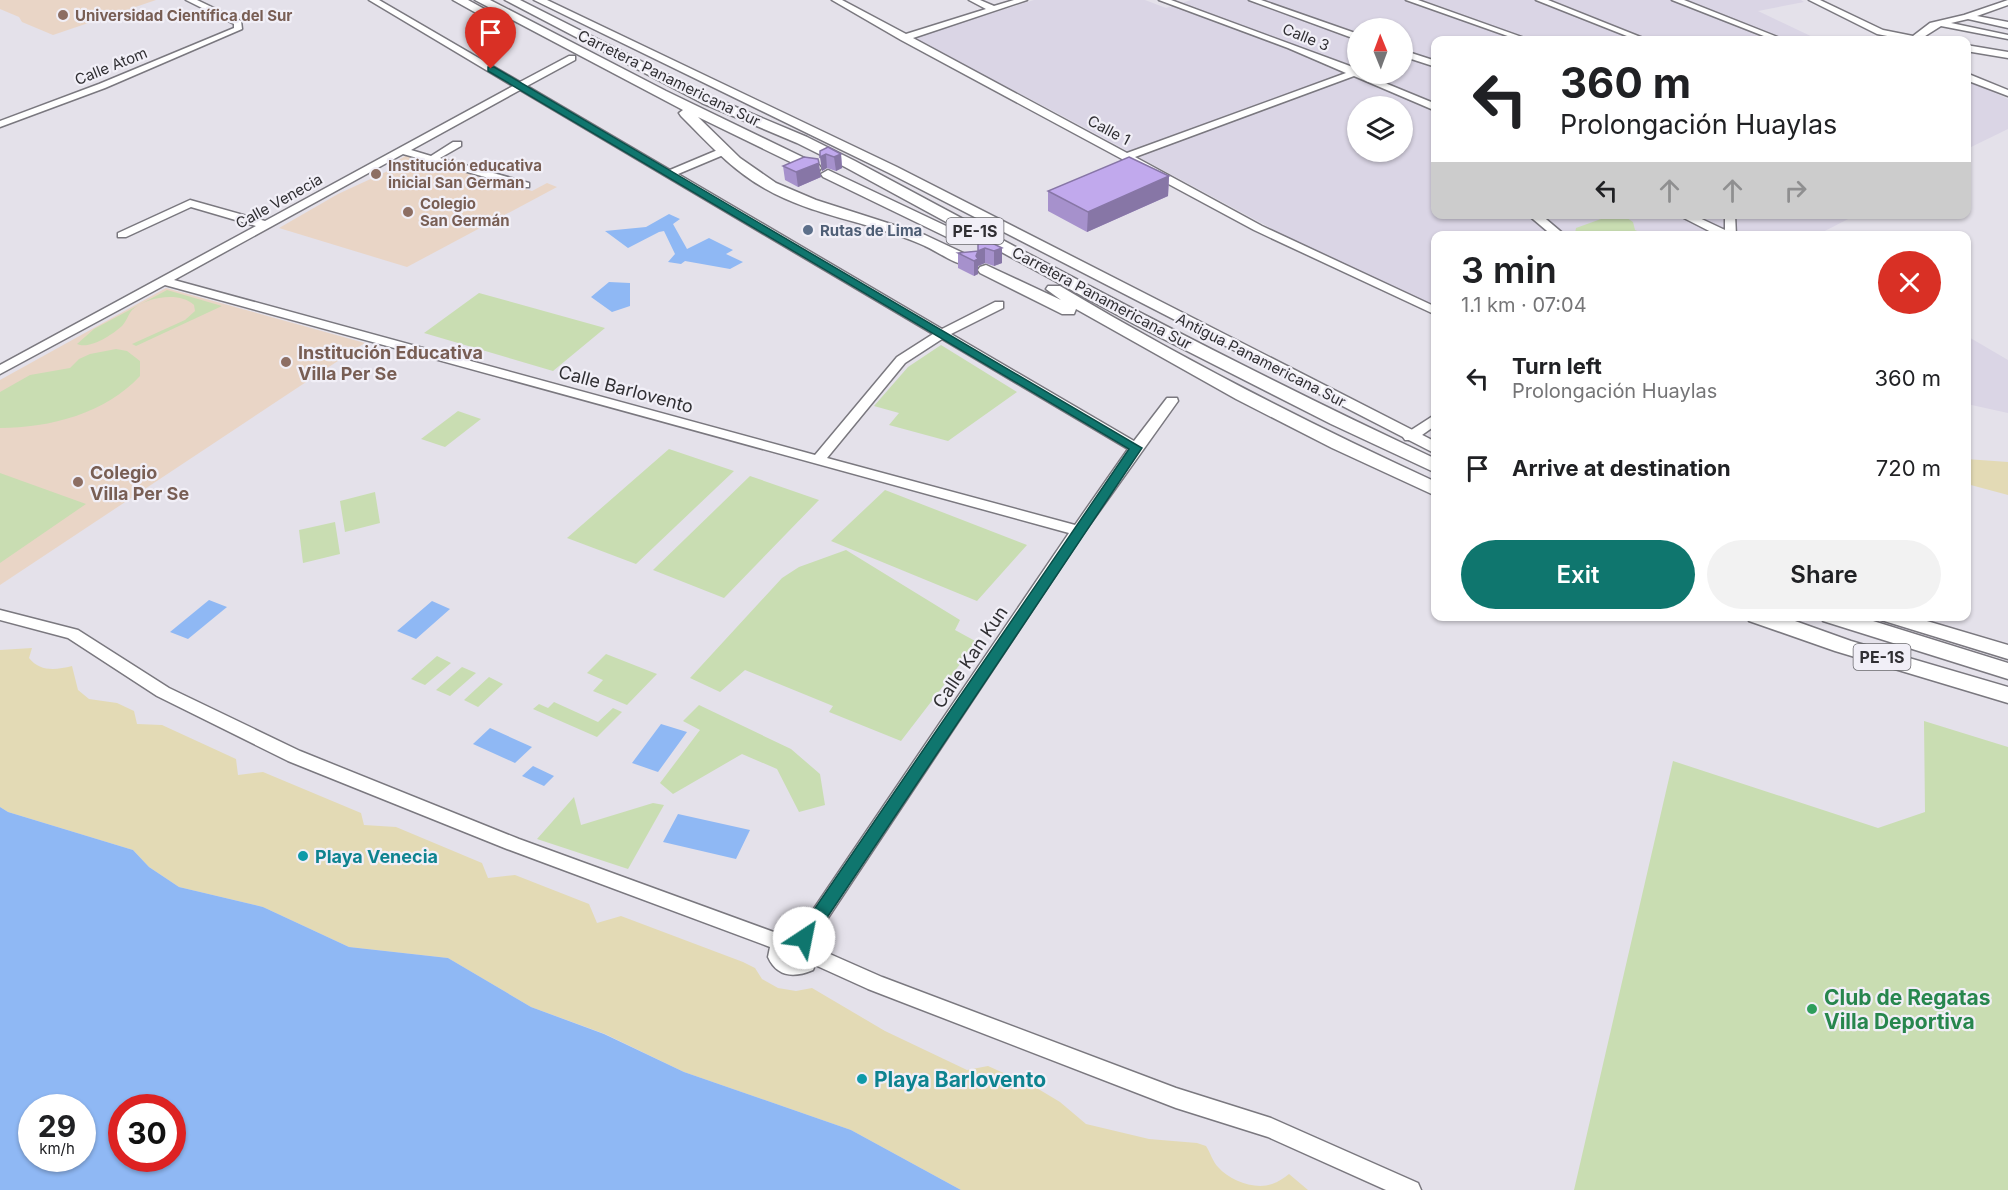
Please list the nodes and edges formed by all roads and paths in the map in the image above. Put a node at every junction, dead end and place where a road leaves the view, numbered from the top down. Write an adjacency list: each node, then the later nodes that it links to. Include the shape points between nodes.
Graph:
1 (212, 0): 16 (street)
2 (373, 0): 41 (street)
3 (459, 0): 35 (highway)
4 (481, 0): 43 (highway, Carretera Panamericana Sur / PE-1S)
5 (511, 0): 73 (highway, Carretera Panamericana Sur / PE-1S, via 707,100 850,164 1140,320)
6 (539, 0): 69 (main road, Antigua Panamericana Sur, via 893,170)
7 (836, 0): 31 (street, Calle 1)
8 (973, 0): 19 (street)
9 (1023, 0): 19 (street)
10 (1253, 0): 24 (street)
11 (1410, 0): 26 (street)
12 (1540, 0): 27 (street)
13 (1676, 0): 28 (street)
14 (1813, 0): 29 (street, via 1880,32)
15 (1170, 1): 37 (street, Calle 3)
16 (194, 2): 45 (street, Calle Atom, via 238,23 238,29)
17 (2008, 2): 18 (street)
18 (1997, 7): 20 (street); 21 (street)
19 (993, 9): 31 (street)
20 (2008, 9)
21 (1966, 17): 22 (street); 23 (street)
22 (1939, 24): 25 (street); 30 (street)
23 (2008, 25)
24 (1347, 33)
25 (2008, 35): 33 (street)
26 (1514, 36)
27 (1634, 36)
28 (1770, 36)
29 (1898, 36)
30 (1921, 36)
31 (904, 38): 49 (street, Calle 1)
32 (1971, 49): 33 (street)
33 (2005, 55)
34 (1413, 57): 36 (street)
35 (572, 58): 41 (street, Calle Venecia); 43 (highway)
36 (1431, 61)
37 (1347, 68)
38 (1347, 75): 49 (street)
39 (1971, 77): 42 (street)
40 (1383, 84): 44 (street, Calle 3)
41 (521, 86): 47 (street, Calle Venecia); 51 (street)
42 (2008, 93)
43 (667, 97): 48 (highway, Carretera Panamericana Sur / PE-1S); 64 (highway, Carretera Panamericana Sur / PE-1S, via 1023,269)
44 (1431, 106)
45 (0, 124)
46 (457, 144): 50 (street)
47 (403, 150): 50 (street); 55 (street, Calle Venecia)
48 (724, 151): 51 (street); 59 (highway, Carretera Panamericana Sur / PE-1S, via 772,186 912,235)
49 (1127, 157): 63 (street, Calle 1, via 1258,228)
50 (432, 159): 52 (street)
51 (670, 174): 65 (street)
52 (525, 185)
53 (1539, 219): 56 (street)
54 (1692, 219): 57 (street)
55 (266, 225): 58 (street, via 190,203); 61 (street, Calle Venecia)
56 (1555, 231)
57 (1719, 231)
58 (122, 235)
59 (970, 262)
60 (986, 270): 64 (highway, Carretera Panamericana Sur / PE-1S, via 1055,304)
61 (165, 281): 66 (street, Calle Venecia); 72 (street, Calle Barlovento)
62 (999, 305): 65 (street)
63 (1431, 310)
64 (1119, 329): 74 (highway, Carretera Panamericana Sur / PE-1S, via 1315,434)
65 (942, 334): 71 (street); 72 (street, via 896,365)
66 (0, 370)
67 (1172, 401): 71 (street, Calle Kan Kun)
68 (1431, 421): 69 (street)
69 (1410, 436): 70 (main road, Antigua Panamericana Sur)
70 (1431, 446)
71 (1136, 448): 75 (street, Calle Kan Kun)
72 (818, 460): 75 (street, Calle Barlovento)
73 (1431, 465)
74 (1431, 488)
75 (1078, 531): 84 (street, Calle Kan Kun)
76 (0, 615): 83 (street, via 73,634 163,692 294,756 513,844)
77 (1771, 621): 82 (highway, PE-1S)
78 (1847, 621): 81 (highway, PE-1S)
79 (1904, 621): 80 (main road)
80 (2008, 652)
81 (2008, 671)
82 (2008, 695)
83 (782, 943): 84 (street, via 793,937); 84 (street, via 777,957 783,966 801,967)
84 (809, 946): 85 (street, via 875,982 1176,1098 1271,1128)
85 (1410, 1190)

